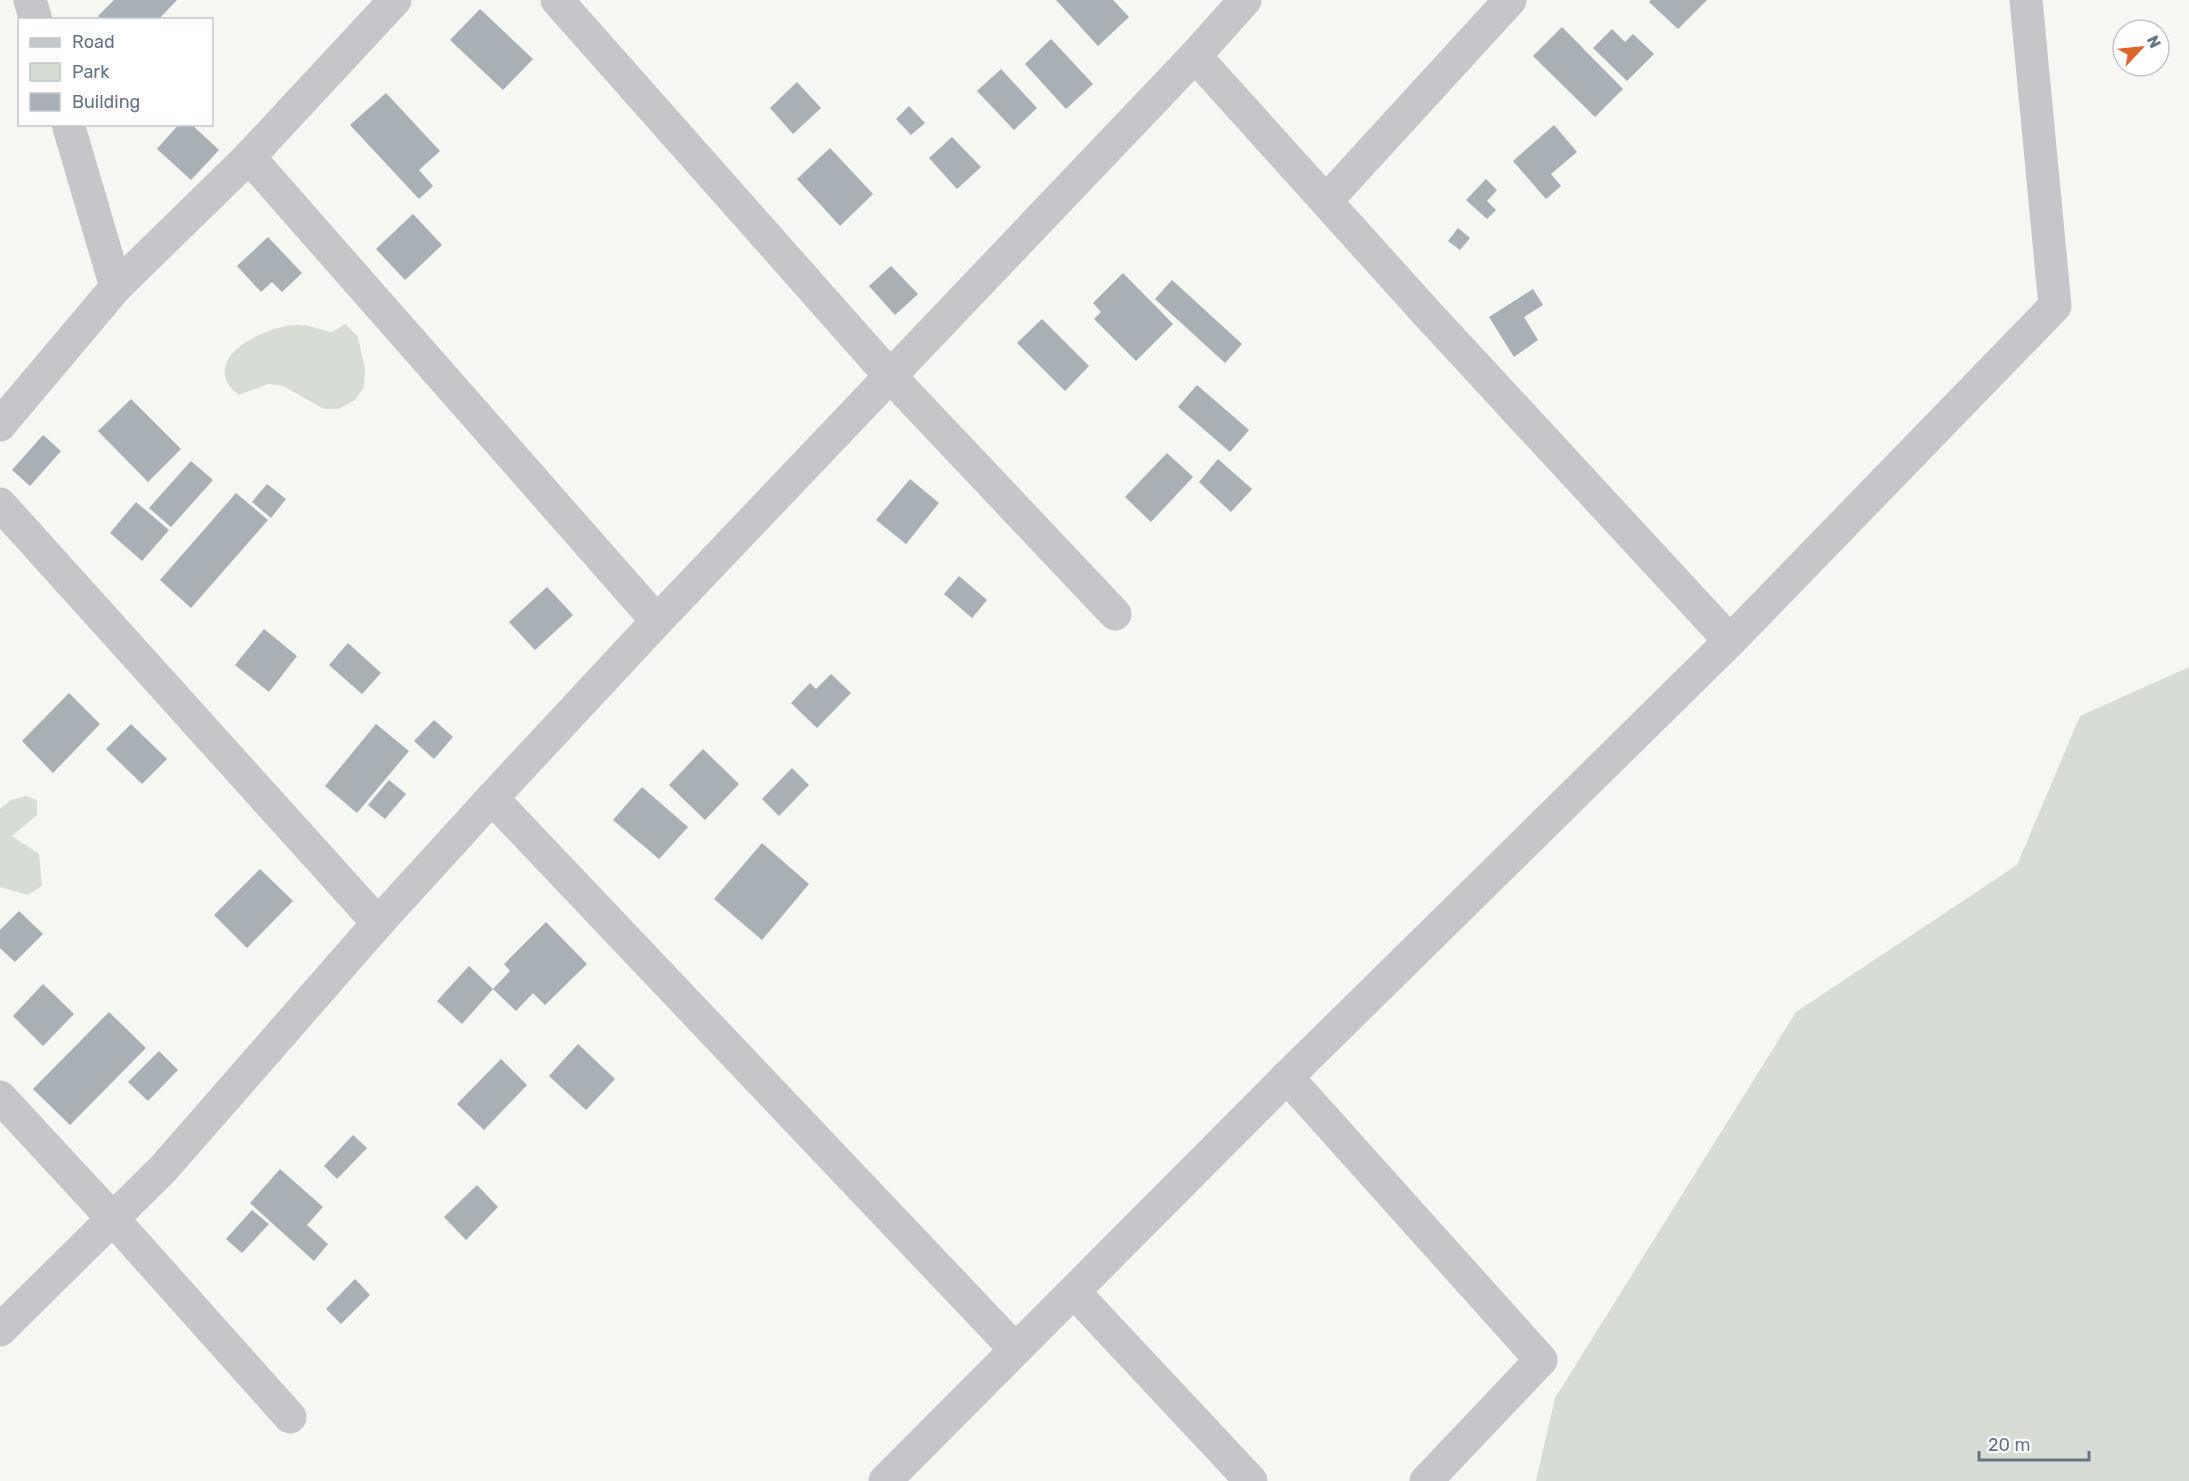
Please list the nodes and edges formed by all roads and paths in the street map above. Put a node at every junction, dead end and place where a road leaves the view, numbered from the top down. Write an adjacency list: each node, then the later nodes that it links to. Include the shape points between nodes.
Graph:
1 (30, 0): 7 (street)
2 (395, 0): 10 (street)
3 (557, 0): 13 (street)
4 (1245, 0): 8 (street)
5 (1510, 0): 11 (street)
6 (2026, 0): 18 (street, via 2055,306)
7 (35, 18)
8 (1195, 56): 11 (street); 13 (street)
9 (69, 126): 12 (street)
10 (249, 157): 12 (street); 17 (street)
11 (1326, 201): 18 (street)
12 (116, 286): 14 (street)
13 (891, 377): 16 (street); 17 (street)
14 (0, 425)
15 (0, 504): 20 (street)
16 (1115, 614)
17 (657, 621): 19 (street)
18 (1730, 640): 21 (street)
19 (492, 798): 20 (street); 26 (street)
20 (378, 923): 23 (street, via 163,1169)
21 (1287, 1077): 24 (street); 30 (street, via 1541,1360)
22 (0, 1097): 23 (street)
23 (113, 1219): 25 (street); 27 (street)
24 (1075, 1293): 26 (street); 29 (street)
25 (0, 1330)
26 (1015, 1348): 28 (street)
27 (290, 1417)
28 (885, 1481)
29 (1251, 1481)
30 (1426, 1481)

